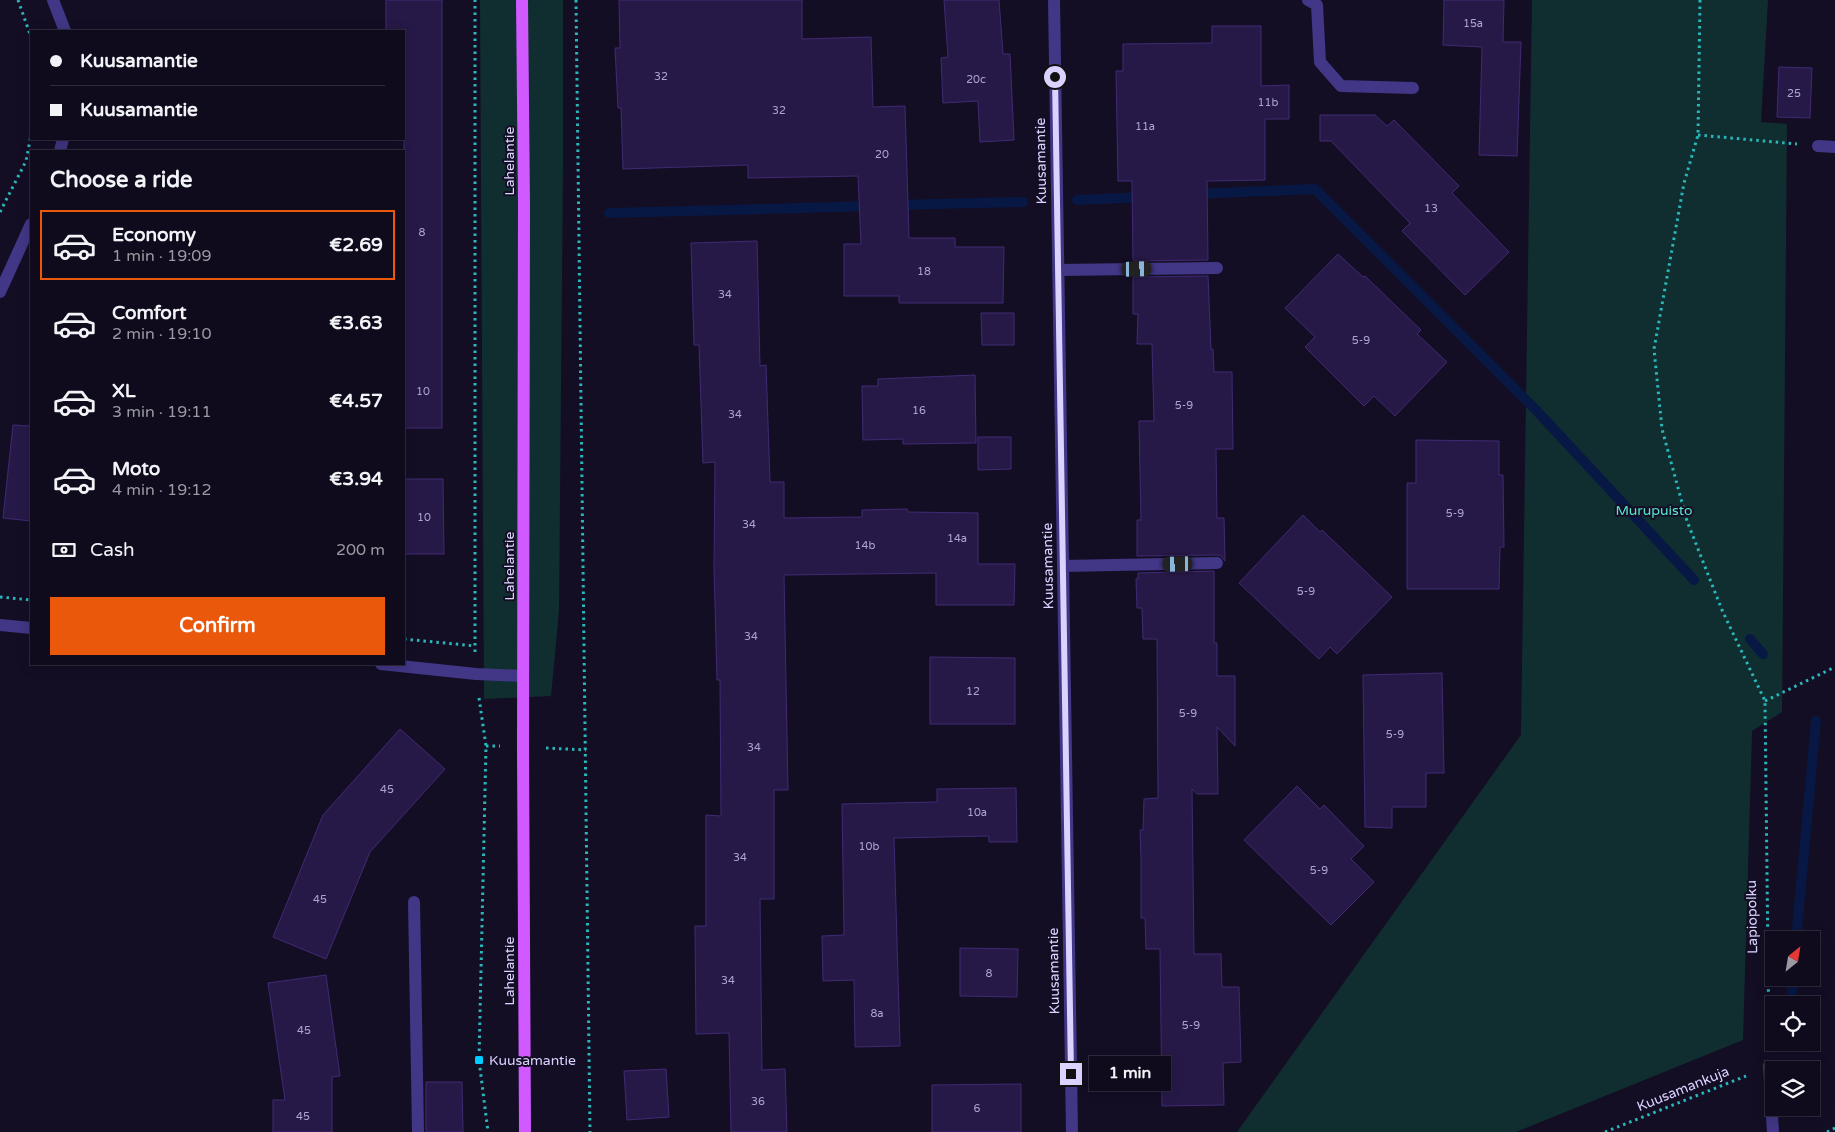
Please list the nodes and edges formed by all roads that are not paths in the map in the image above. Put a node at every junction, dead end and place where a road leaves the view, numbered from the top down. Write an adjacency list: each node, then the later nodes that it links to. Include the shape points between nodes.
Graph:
1 (53, 0): 5 (street)
2 (522, 0): 18 (main road, Lahelantie)
3 (1054, 0): 11 (street, Kuusamantie)
4 (1308, 0): 6 (street, via 1317,5 1320,62 1341,86)
5 (65, 30)
6 (1413, 88)
7 (1818, 146): 8 (street)
8 (1835, 147)
9 (30, 226): 12 (street)
10 (1217, 268): 11 (street)
11 (1058, 270): 14 (street, Kuusamantie)
12 (0, 292)
13 (1216, 563): 14 (street)
14 (1063, 566): 23 (street, Kuusamantie)
15 (0, 625): 16 (street)
16 (30, 628)
17 (390, 665): 18 (street)
18 (523, 676): 22 (main road, Lahelantie)
19 (414, 902): 21 (street)
20 (1772, 1116): 24 (street)
21 (418, 1132)
22 (525, 1132)
23 (1072, 1132)
24 (1773, 1132)

